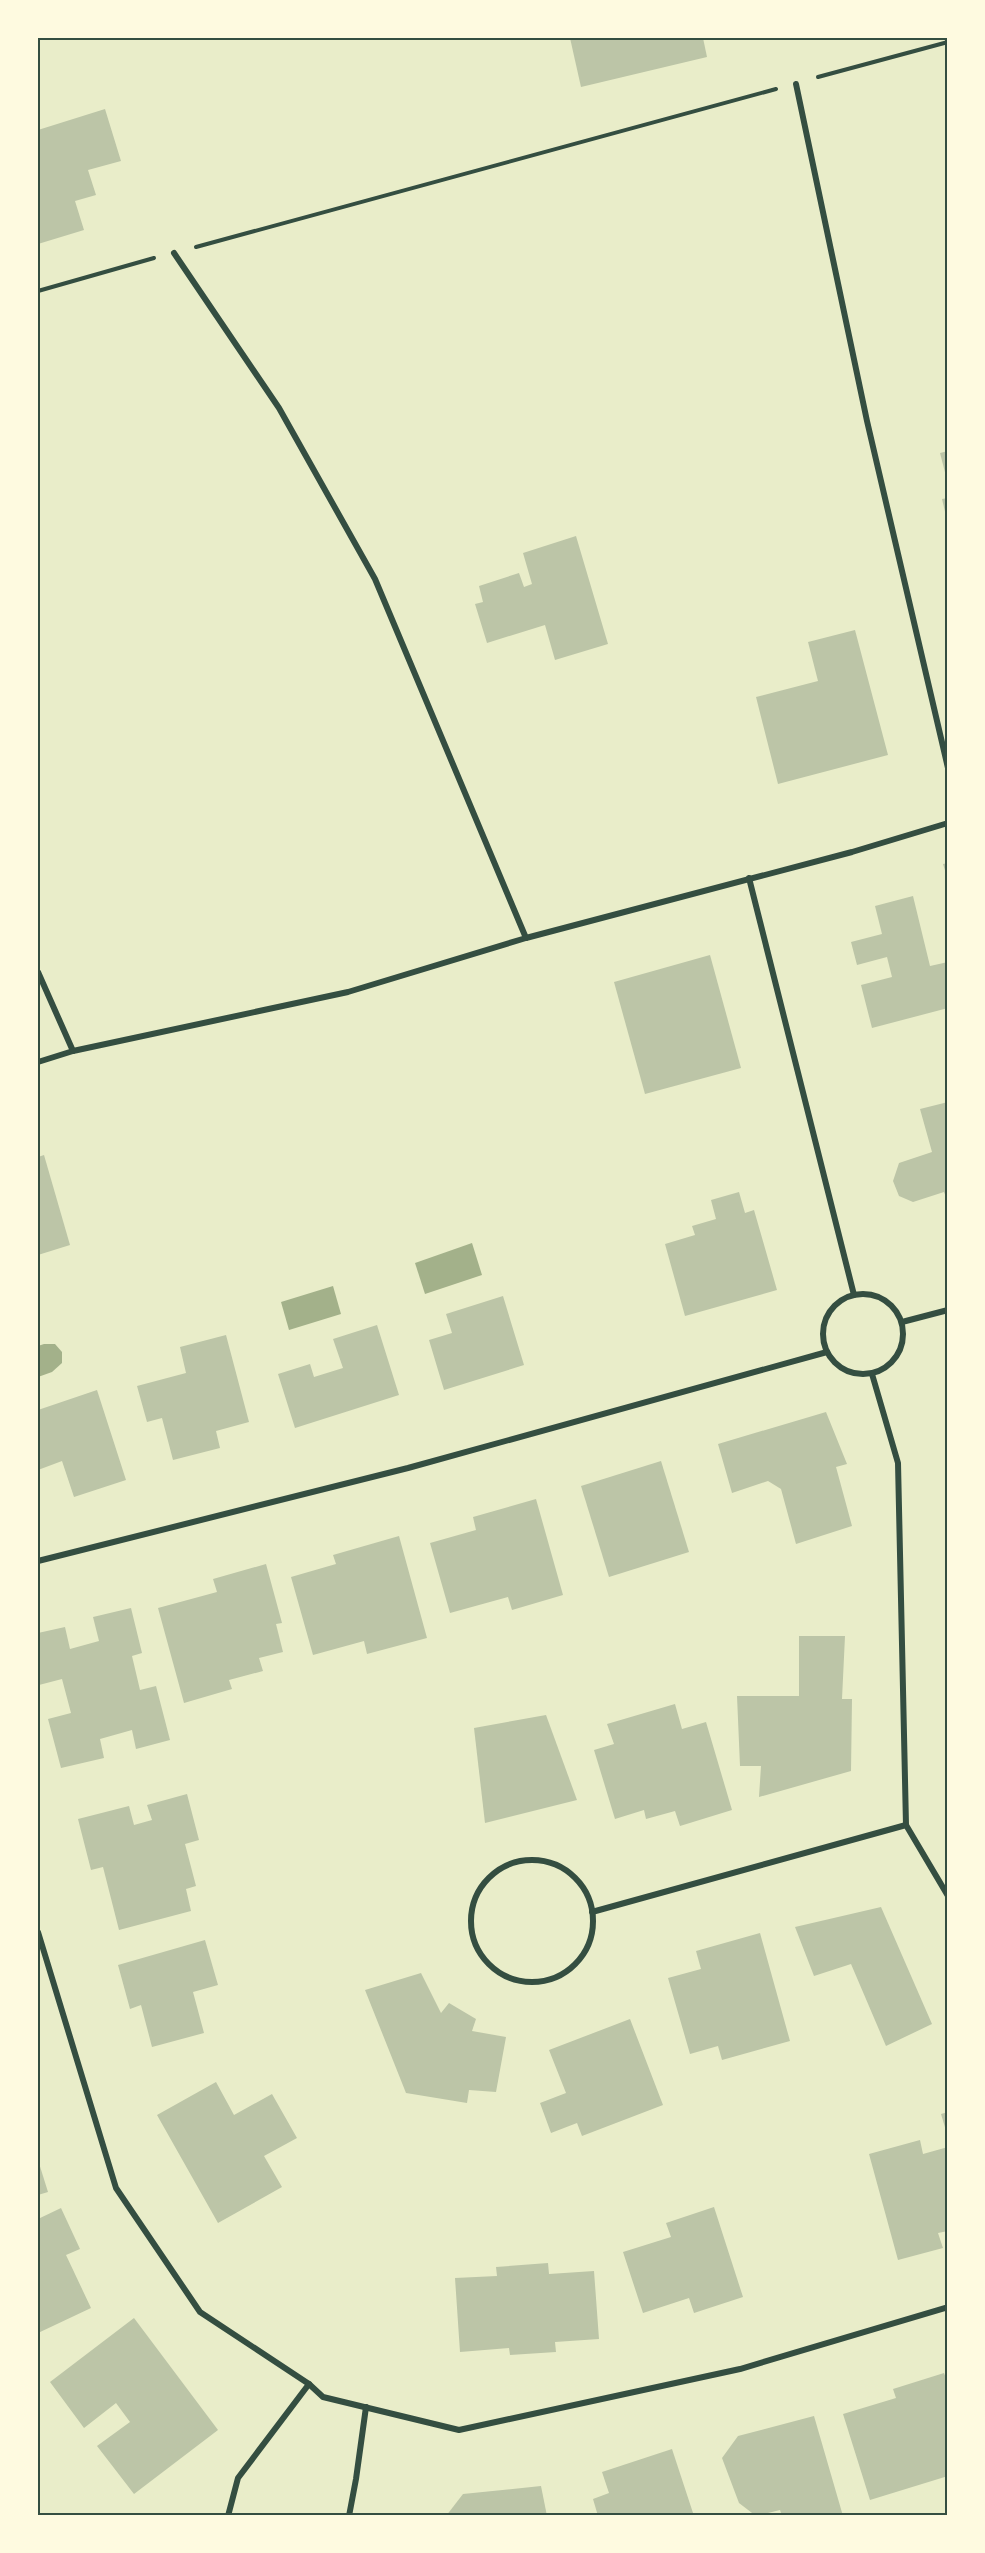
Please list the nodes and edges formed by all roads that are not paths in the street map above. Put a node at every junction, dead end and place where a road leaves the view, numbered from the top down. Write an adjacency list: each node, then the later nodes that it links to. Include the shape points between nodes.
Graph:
1 (796, 84): 3 (street, via 867,421)
2 (174, 253): 6 (street, via 279,408 375,579)
3 (948, 768)
4 (948, 823): 5 (street)
5 (749, 878): 6 (street); 10 (street)
6 (526, 938): 8 (street, via 348,992)
7 (38, 972): 8 (street)
8 (73, 1051): 9 (street)
9 (38, 1062)
10 (854, 1295): 12 (street, via 873,1295 888,1302); 13 (street, via 829,1313 823,1338)
11 (948, 1310): 12 (street)
12 (902, 1322): 14 (street, via 901,1350 891,1364)
13 (827, 1352): 14 (street, via 845,1370 858,1375); 15 (street, via 408,1468)
14 (872, 1374): 16 (street, via 898,1462)
15 (38, 1561)
16 (906, 1825): 17 (street); 18 (street)
17 (948, 1896)
18 (592, 1912): 18 (street, via 590,1898 565,1868 544,1860 515,1862 496,1871 481,1886 472,1906 472,1930 478,1950 489,1965 507,1977 527,1982 548,1981 579,1961 590,1943)
19 (38, 1932): 21 (street, via 116,2188 200,2312)
20 (948, 2307): 22 (street, via 740,2369 459,2430)
21 (309, 2384): 22 (street, via 323,2397); 23 (street, via 238,2478)
22 (366, 2407): 24 (street)
23 (228, 2516)
24 (349, 2516)

